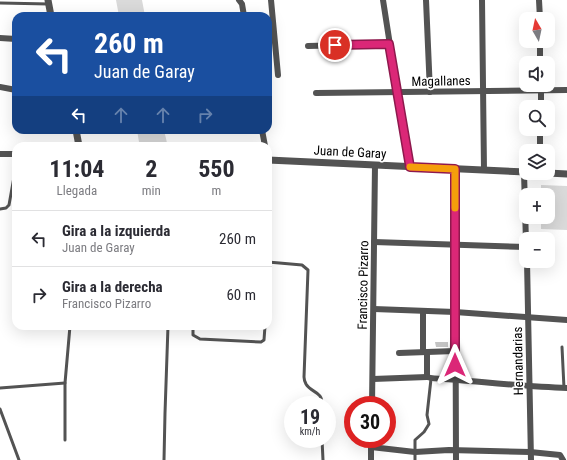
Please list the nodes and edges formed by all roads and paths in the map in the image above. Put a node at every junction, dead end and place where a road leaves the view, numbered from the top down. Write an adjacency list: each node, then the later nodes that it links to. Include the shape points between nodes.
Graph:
1 (239, 0): 10 (street)
2 (271, 0): 16 (street)
3 (383, 0): 14 (street)
4 (426, 0): 23 (street)
5 (482, 0): 22 (street)
6 (539, 0): 11 (street)
7 (48, 2): 8 (lane); 9 (street)
8 (0, 3)
9 (50, 12)
10 (243, 12)
11 (540, 12)
12 (0, 38): 13 (street)
13 (12, 39)
14 (389, 44): 15 (street); 25 (street)
15 (308, 46)
16 (278, 75)
17 (0, 87): 18 (street)
18 (12, 89)
19 (519, 89): 22 (street, Magallanes)
20 (555, 89): 21 (street, Magallanes)
21 (567, 90)
22 (482, 91): 23 (street, Magallanes); 32 (street)
23 (430, 92): 25 (street, Magallanes)
24 (316, 93): 25 (street, Magallanes)
25 (397, 93): 30 (street)
26 (0, 154): 27 (street)
27 (12, 154)
28 (272, 160): 29 (street, Juan de Garay)
29 (375, 165): 30 (street, Juan de Garay); 40 (street, Francisco Pizarro)
30 (410, 167): 31 (street, Juan de Garay)
31 (455, 169): 32 (street, Juan de Garay); 41 (street)
32 (484, 170): 33 (street, Juan de Garay)
33 (519, 172)
34 (555, 173): 35 (street)
35 (567, 174)
36 (525, 180): 39 (street)
37 (12, 188): 38 (lane, via 9,205)
38 (0, 209)
39 (526, 232)
40 (374, 242): 41 (street); 45 (street, Francisco Pizarro)
41 (456, 245): 42 (street); 47 (street)
42 (519, 247)
43 (272, 262): 65 (lane, via 302,265 308,270 304,377 306,385)
44 (527, 268): 48 (street, Hernandarias)
45 (374, 309): 46 (street); 59 (street, Francisco Pizarro)
46 (422, 311): 47 (street); 56 (street)
47 (455, 312): 48 (street); 55 (street)
48 (528, 318): 49 (street); 62 (street, Hernandarias)
49 (567, 320)
50 (70, 330): 61 (lane)
51 (168, 330): 76 (lane)
52 (193, 330): 53 (lane, via 193,335 200,339 261,342 264,340)
53 (265, 330)
54 (562, 347): 64 (lane)
55 (455, 351): 56 (street); 60 (street)
56 (425, 352): 57 (street); 58 (street)
57 (399, 353)
58 (429, 378): 59 (street); 60 (street); 73 (lane, via 428,424 416,440)
59 (373, 379): 66 (street, Francisco Pizarro)
60 (455, 379): 62 (street); 72 (street)
61 (65, 383): 63 (lane); 68 (lane)
62 (530, 387): 64 (street); 74 (street, Hernandarias)
63 (0, 388)
64 (566, 388)
65 (320, 396)
66 (372, 396)
67 (0, 409): 75 (lane)
68 (65, 440)
69 (322, 448): 77 (lane)
70 (371, 448): 78 (street)
71 (380, 448): 73 (street)
72 (456, 451): 73 (street); 74 (street); 80 (street)
73 (415, 452): 79 (lane)
74 (530, 452): 81 (street, Hernandarias); 82 (street, via 560,455)
75 (19, 460)
76 (164, 460)
77 (323, 460)
78 (371, 460)
79 (415, 460)
80 (456, 460)
81 (531, 460)
82 (564, 460)

